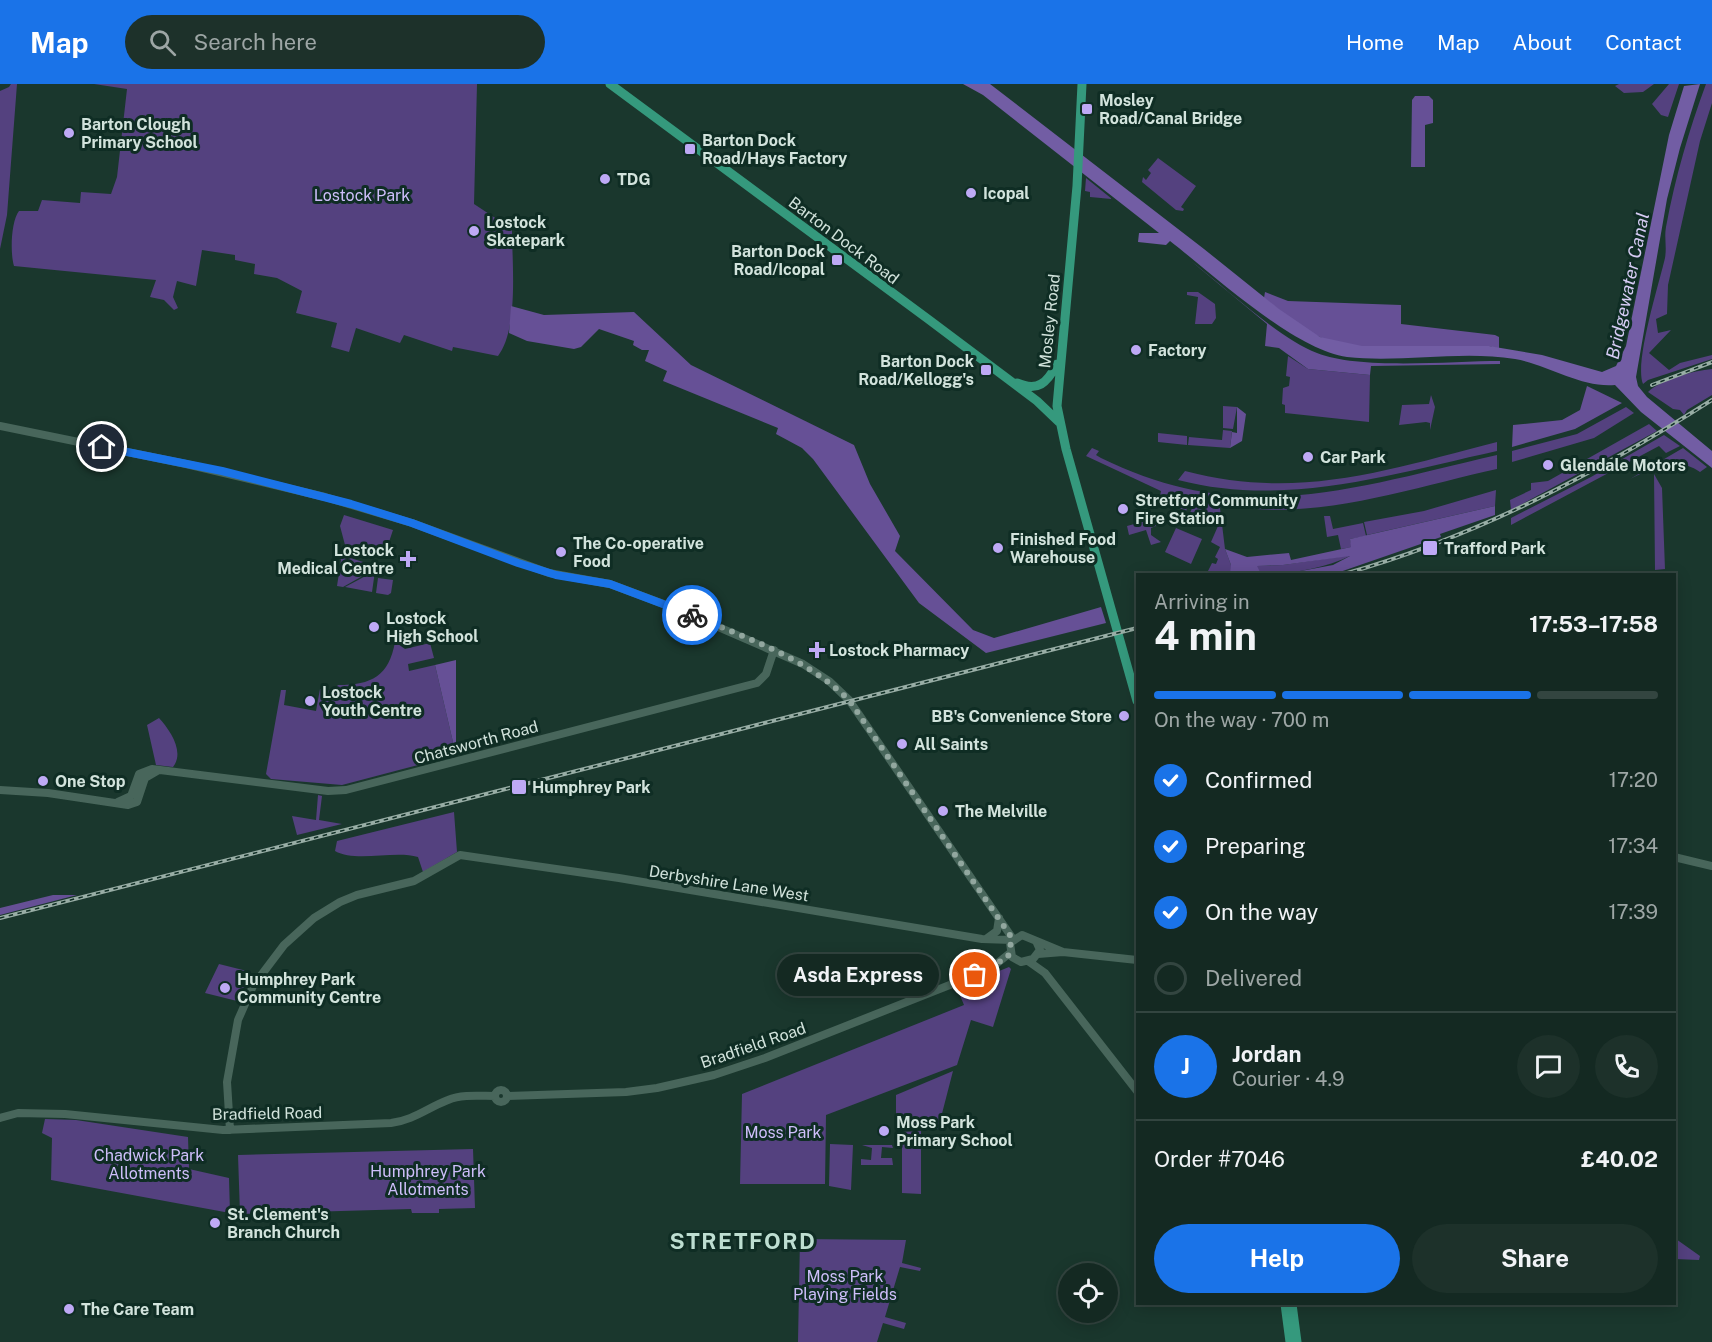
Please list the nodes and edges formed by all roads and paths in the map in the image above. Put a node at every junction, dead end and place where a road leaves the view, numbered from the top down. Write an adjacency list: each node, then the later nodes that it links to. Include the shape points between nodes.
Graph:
1 (610, 84): 4 (main road, Barton Dock Road)
2 (1082, 84): 3 (main road, Mosley Road, via 1078,177)
3 (1060, 357): 4 (main road, via 1048,380 1038,387); 5 (main road, Mosley Road)
4 (1006, 379): 5 (main road, Barton Dock Road)
5 (1059, 422): 8 (main road, Mosley Road)
6 (0, 426): 7 (street, via 222,471 351,504 540,570 630,591)
7 (774, 650): 9 (street, Chatsworth Road, via 766,674 757,683 346,790 160,771 145,778 137,802 128,806); 12 (street, via 813,670 849,700)
8 (1134, 685)
9 (0, 790)
10 (1676, 857): 11 (street)
11 (1712, 866)
12 (1000, 919): 13 (street); 14 (street, via 998,929)
13 (1015, 938): 15 (street, Derbyshire Lane West); 16 (street, via 1030,936); 18 (street)
14 (984, 939): 15 (street, Derbyshire Lane West); 25 (street, Derbyshire Lane West, via 460,855 414,881 340,902 314,918 278,952 253,986 236,1029 228,1082)
15 (994, 940): 18 (street, Derbyshire Lane West)
16 (1036, 941): 17 (street); 19 (street, via 1040,948)
17 (1063, 952): 19 (street); 20 (street)
18 (1012, 955): 21 (street); 25 (street, Bradfield Road, via 765,1058 668,1086 626,1092 507,1096 501,1090 495,1096 447,1100 405,1121)
19 (1037, 955): 21 (street); 22 (street)
20 (1136, 960)
21 (1028, 961): 22 (street)
22 (1045, 973): 23 (street)
23 (1136, 1090)
24 (0, 1118): 25 (street, Bradfield Road, via 18,1113 65,1114)
25 (230, 1130)
26 (1285, 1305): 28 (main road)
27 (1292, 1305): 29 (main road)
28 (1290, 1342)
29 (1297, 1342)

